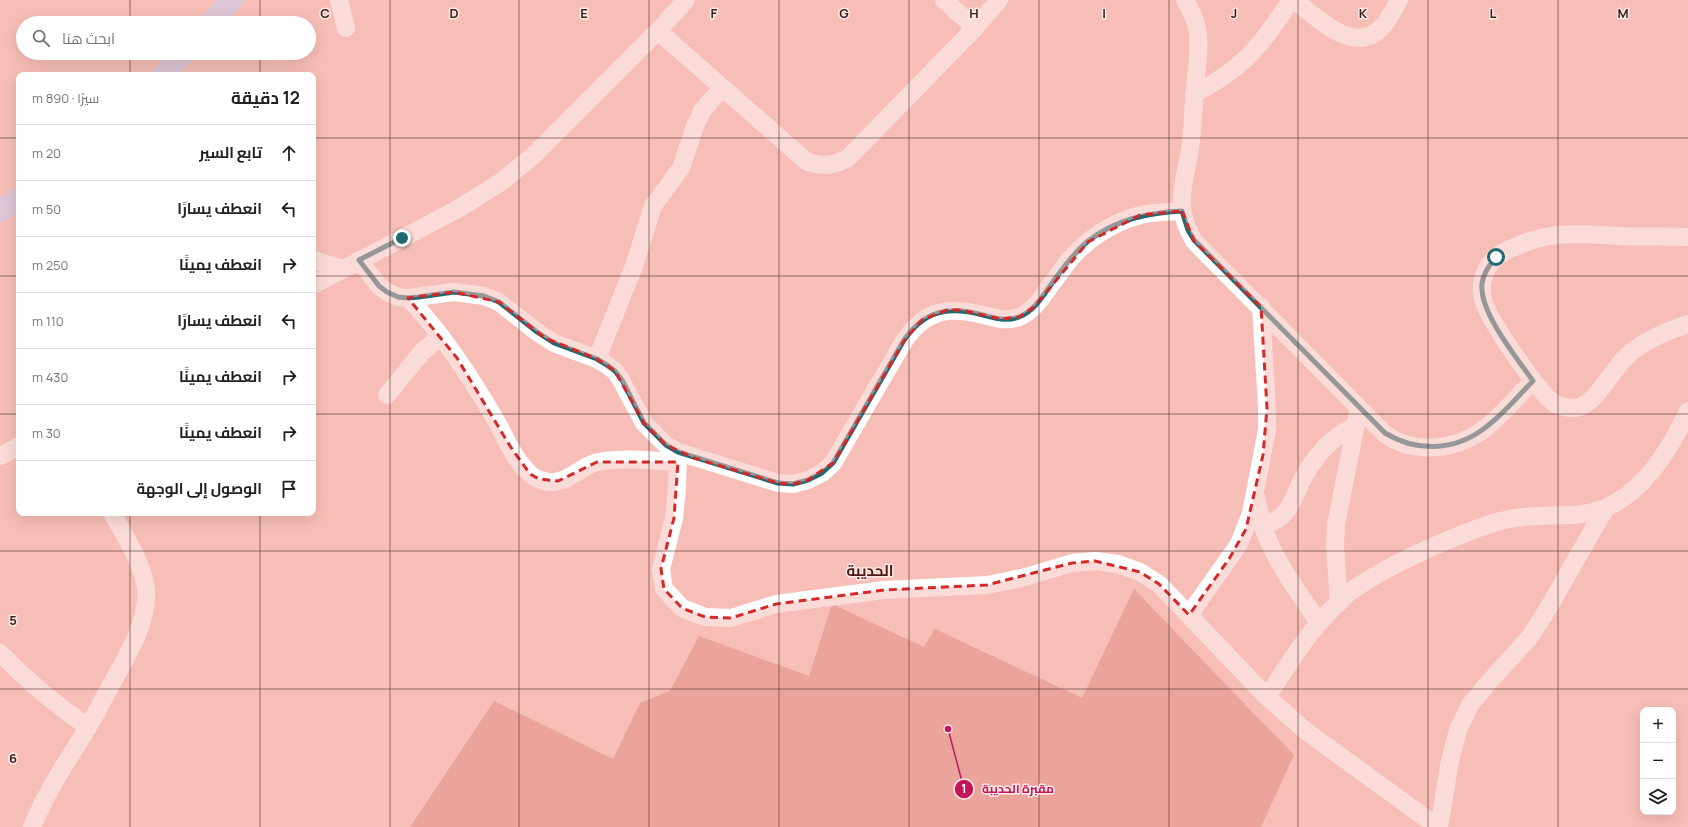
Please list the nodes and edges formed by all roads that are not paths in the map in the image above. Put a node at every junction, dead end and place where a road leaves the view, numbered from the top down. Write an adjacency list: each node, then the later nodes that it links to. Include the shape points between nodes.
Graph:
1 (232, 0): 10 (main road)
2 (339, 0): 11 (street)
3 (686, 0): 13 (street)
4 (944, 0): 12 (street)
5 (999, 0): 12 (street)
6 (1185, 0): 17 (street, via 1197,27 1199,42)
7 (1291, 0): 17 (street, via 1248,57 1221,78)
8 (1294, 0): 9 (street, via 1336,32 1352,37 1363,37 1373,34 1382,27)
9 (1399, 0)
10 (217, 16)
11 (346, 28)
12 (975, 28): 16 (street, via 848,158 827,166 806,161)
13 (658, 31): 16 (street); 23 (street, via 534,155 502,182 456,210)
14 (177, 60): 15 (main road)
15 (166, 72)
16 (722, 88): 30 (street, via 702,111 681,168 653,206 634,266)
17 (1194, 94): 20 (street, via 1193,127 1181,193)
18 (16, 200): 19 (main road)
19 (0, 211)
20 (1182, 211): 27 (street, via 1194,240); 38 (street, via 1140,215 1098,235 1071,258 1034,307 1019,317 1001,319 961,310 947,310 922,320 904,340 833,463 822,473 808,480 793,484 778,483)
21 (1688, 237): 31 (street, via 1580,233 1550,235 1528,241 1496,257 1487,269 1482,283 1482,298 1496,325)
22 (316, 260): 24 (street)
23 (359, 260): 24 (street); 26 (street, via 379,286 398,297)
24 (343, 269): 25 (street)
25 (316, 283)
26 (408, 298): 29 (street); 30 (street, via 454,292 484,296 499,302 554,343)
27 (1261, 307): 33 (street); 39 (street, via 1267,423)
28 (1688, 324): 31 (street, via 1667,330 1628,355 1612,372 1594,398 1576,408 1555,404)
29 (441, 336): 32 (street, via 422,352); 38 (street, via 524,467 539,479 558,482 597,462)
30 (597, 359): 38 (street, via 615,371 644,423)
31 (1533, 381): 33 (street, via 1483,429 1466,440 1446,447 1424,448 1404,443 1385,433)
32 (387, 395)
33 (1359, 408): 35 (street)
34 (1688, 411): 40 (street, via 1660,462 1635,491)
35 (1355, 426): 42 (street, via 1340,433 1329,444 1308,472 1284,514); 43 (street, via 1336,525)
36 (16, 448): 37 (street)
37 (0, 456)
38 (678, 457): 44 (street, via 674,518 661,569 664,589 682,608 705,617 731,618 776,604 884,590 988,585 1072,563 1095,561 1118,564 1140,572 1159,584)
39 (1255, 495): 42 (street); 44 (street, via 1239,544)
40 (1605, 509): 43 (street, via 1572,516 1518,517 1488,525 1375,576); 50 (street, via 1529,638 1470,705 1458,730)
41 (114, 516): 48 (street, via 143,573 146,605 130,651)
42 (1263, 527): 45 (street, via 1280,563)
43 (1339, 602): 45 (street)
44 (1189, 615): 47 (street)
45 (1319, 623): 47 (street, via 1305,639)
46 (0, 653): 48 (street, via 49,699)
47 (1268, 697): 50 (street, via 1307,732)
48 (88, 727): 49 (street, via 49,790)
49 (32, 827)
50 (1438, 827)

